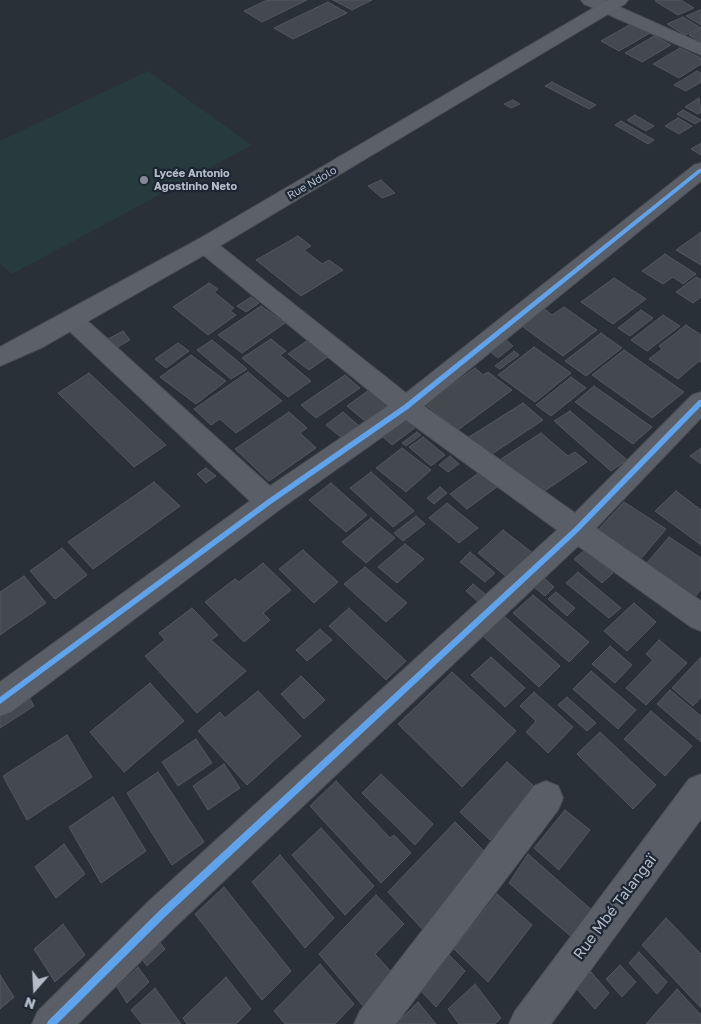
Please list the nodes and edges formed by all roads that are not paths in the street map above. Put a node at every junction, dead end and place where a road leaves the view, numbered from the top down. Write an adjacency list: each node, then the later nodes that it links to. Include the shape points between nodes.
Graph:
1 (605, 3): 2 (street); 4 (main road, Rue Ndolo)
2 (701, 50)
3 (701, 170): 8 (street)
4 (205, 245): 5 (main road, Rue Ndolo); 8 (street)
5 (72, 320): 6 (main road, Rue Ndolo); 9 (street)
6 (0, 357)
7 (701, 402): 10 (street)
8 (406, 407): 9 (street); 10 (street)
9 (269, 502): 12 (street)
10 (576, 530): 11 (street); 15 (street, via 162,914)
11 (701, 618)
12 (0, 701)
13 (701, 791): 17 (street, Rue Mbé Talangaï)
14 (546, 798): 16 (street)
15 (51, 1024)
16 (373, 1024)
17 (528, 1024)

